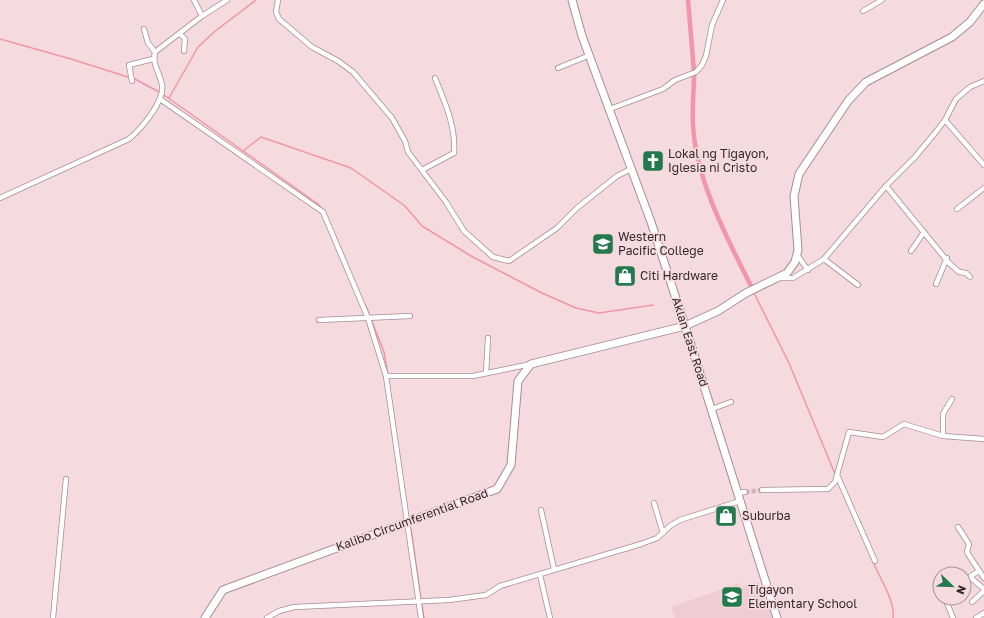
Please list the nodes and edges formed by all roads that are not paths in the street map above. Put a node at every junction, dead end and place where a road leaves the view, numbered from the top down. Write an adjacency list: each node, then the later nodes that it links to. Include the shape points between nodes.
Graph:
1 (194, 0): 9 (street)
2 (227, 0): 9 (street)
3 (278, 0): 25 (street, via 276,12 279,19 307,43 353,72 392,118 408,152)
4 (572, 0): 14 (main road, Aklan East Road)
5 (723, 0): 21 (street, via 712,25 706,56 696,72 675,80 662,89)
6 (882, 0): 8 (street)
7 (984, 4): 32 (main road, via 970,22 952,37 866,82 848,101 807,160 796,181 794,196)
8 (864, 10)
9 (202, 16): 11 (street)
10 (144, 29): 13 (street, via 148,43)
11 (180, 34): 12 (street, via 185,39); 13 (street)
12 (184, 51)
13 (155, 52): 15 (street)
14 (590, 56): 16 (street); 21 (main road, Aklan East Road)
15 (154, 59): 18 (street, via 129,65); 20 (street, via 162,84 163,92)
16 (558, 68)
17 (435, 78): 25 (street, via 452,124 455,138 454,153)
18 (132, 81)
19 (984, 81): 22 (street, via 970,87 956,99)
20 (160, 99): 28 (street, via 140,130 130,139); 41 (street, via 322,212)
21 (610, 109): 24 (main road, Aklan East Road)
22 (945, 120): 23 (street); 26 (street, via 915,157)
23 (984, 165)
24 (631, 169): 25 (street, via 617,176 577,208 557,228 509,262 494,257 464,231); 43 (main road, Aklan East Road)
25 (422, 170)
26 (886, 186): 30 (street); 34 (street)
27 (984, 188): 29 (street)
28 (0, 198)
29 (957, 209)
30 (924, 232): 31 (street); 33 (street)
31 (911, 251)
32 (797, 255): 35 (street); 37 (main road, via 791,268)
33 (947, 258): 36 (street, via 958,272 966,273); 38 (street)
34 (824, 259): 35 (street); 39 (street)
35 (808, 270): 37 (street, via 789,279)
36 (970, 277)
37 (780, 278): 43 (main road, via 746,293 724,308)
38 (936, 284)
39 (858, 285)
40 (410, 316): 41 (street)
41 (368, 318): 42 (street); 47 (street)
42 (319, 320)
43 (686, 326): 45 (main road); 50 (main road, Aklan East Road)
44 (488, 338): 46 (street)
45 (532, 364): 46 (street); 59 (main road, Kalibo Circumferential Road, via 518,381 511,465 497,489)
46 (486, 373): 47 (street, via 473,376)
47 (386, 376): 59 (street)
48 (952, 399): 51 (street, via 943,414)
49 (731, 402): 50 (street)
50 (712, 409): 56 (main road, Aklan East Road, via 741,493)
51 (943, 436): 52 (street); 53 (street, via 904,424 883,437 849,432)
52 (984, 439)
53 (837, 475): 55 (street, via 835,482 828,489); 62 (street)
54 (66, 479): 72 (street)
55 (762, 490)
56 (740, 501): 61 (street, via 680,520); 77 (main road, Aklan East Road)
57 (654, 503): 61 (street)
58 (541, 510): 63 (street)
59 (407, 522): 68 (street); 73 (main road, Kalibo Circumferential Road, via 223,590)
60 (958, 527): 64 (street, via 969,544 967,552)
61 (663, 533): 63 (street, via 657,538 617,552)
62 (875, 561)
63 (554, 569): 65 (street)
64 (980, 571): 66 (street); 67 (street, via 971,578)
65 (540, 575): 68 (street, via 500,586 482,596); 76 (street)
66 (984, 578)
67 (984, 590): 69 (street)
68 (419, 602): 74 (street, via 294,606); 75 (street)
69 (972, 602)
70 (947, 606): 78 (street)
71 (984, 613): 79 (street)
72 (54, 618)
73 (205, 618)
74 (267, 618)
75 (421, 618)
76 (550, 618)
77 (777, 618)
78 (952, 618)
79 (976, 618)

